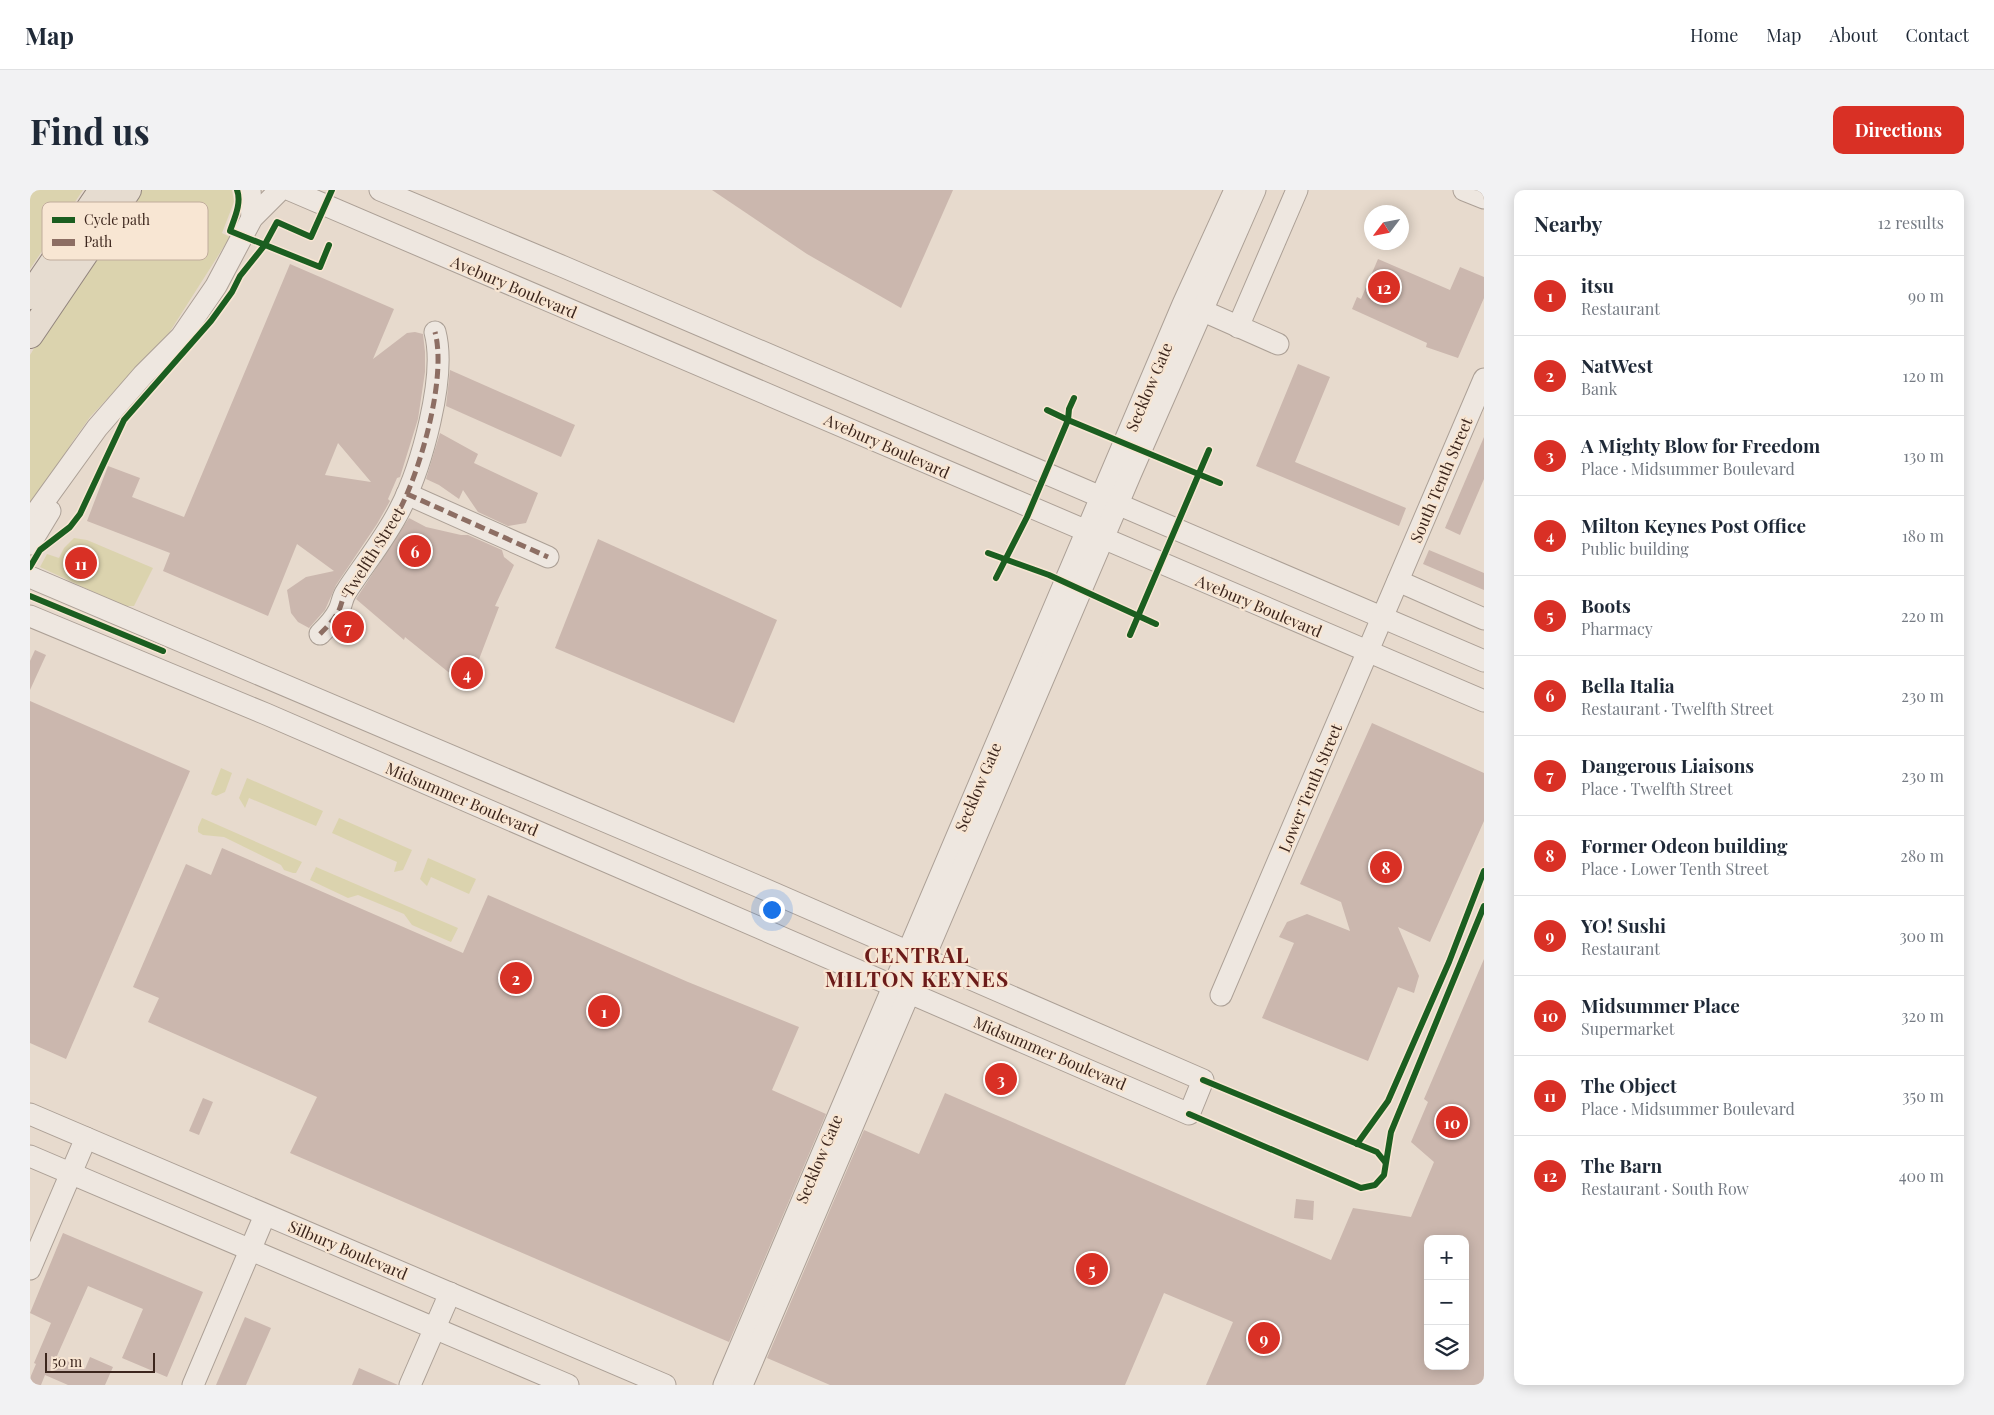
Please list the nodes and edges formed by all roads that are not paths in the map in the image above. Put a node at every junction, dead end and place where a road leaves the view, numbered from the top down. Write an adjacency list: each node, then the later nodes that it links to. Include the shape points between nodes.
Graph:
1 (102, 190): 11 (main road)
2 (128, 190): 12 (main road)
3 (250, 190): 13 (street)
4 (380, 190): 24 (street)
5 (1235, 190): 24 (street, Secklow Gate, via 1184,304)
6 (1255, 190): 17 (street, Secklow Gate)
7 (1297, 190): 18 (street)
8 (1464, 190): 10 (street)
9 (284, 192): 13 (street); 26 (street, Avebury Boulevard, via 343,213)
10 (1484, 198)
11 (94, 202)
12 (120, 202)
13 (252, 218): 25 (street, via 216,286 181,337 97,428)
14 (54, 260): 16 (main road)
15 (81, 260): 20 (main road)
16 (30, 296)
17 (1201, 310): 18 (street); 24 (street, Secklow Gate)
18 (1238, 327): 21 (street)
19 (435, 332): 23 (street, Twelfth Street, via 439,348 434,400)
20 (30, 336)
21 (1278, 344)
22 (1484, 379): 29 (street, South Tenth Street)
23 (407, 494): 27 (street, Twelfth Street); 33 (street, Twelfth Street, via 380,544 344,595 340,610)
24 (1110, 500): 26 (street, Secklow Gate); 31 (street)
25 (31, 534)
26 (1096, 536): 34 (street, Avebury Boulevard); 37 (street, Secklow Gate)
27 (548, 557)
28 (30, 577): 37 (street)
29 (1398, 581): 31 (street, Lower Tenth Street); 32 (street)
30 (33, 618): 38 (street, Midsummer Boulevard, via 266,714)
31 (1383, 618): 34 (street, Lower Tenth Street); 35 (street)
32 (1484, 618)
33 (320, 634)
34 (1367, 653): 36 (street, Avebury Boulevard); 39 (street, Lower Tenth Street)
35 (1484, 661)
36 (1484, 701)
37 (916, 955): 38 (street, Secklow Gate); 38 (street, Midsummer Boulevard, via 1203,1080 1189,1114)
38 (901, 989): 53 (street, Secklow Gate); 54 (street, Secklow Gate)
39 (1221, 994)
40 (30, 1114): 41 (street, Silbury Boulevard)
41 (86, 1138): 43 (street); 44 (street, Silbury Boulevard)
42 (30, 1156): 43 (street)
43 (72, 1174): 45 (street); 46 (street)
44 (265, 1215): 45 (street); 47 (street, Silbury Boulevard)
45 (250, 1250): 48 (street); 50 (street)
46 (30, 1269)
47 (450, 1293): 48 (street); 49 (street, Silbury Boulevard)
48 (434, 1328): 51 (street); 52 (street)
49 (660, 1383)
50 (193, 1385)
51 (410, 1385)
52 (568, 1385)
53 (724, 1385)
54 (742, 1385)

